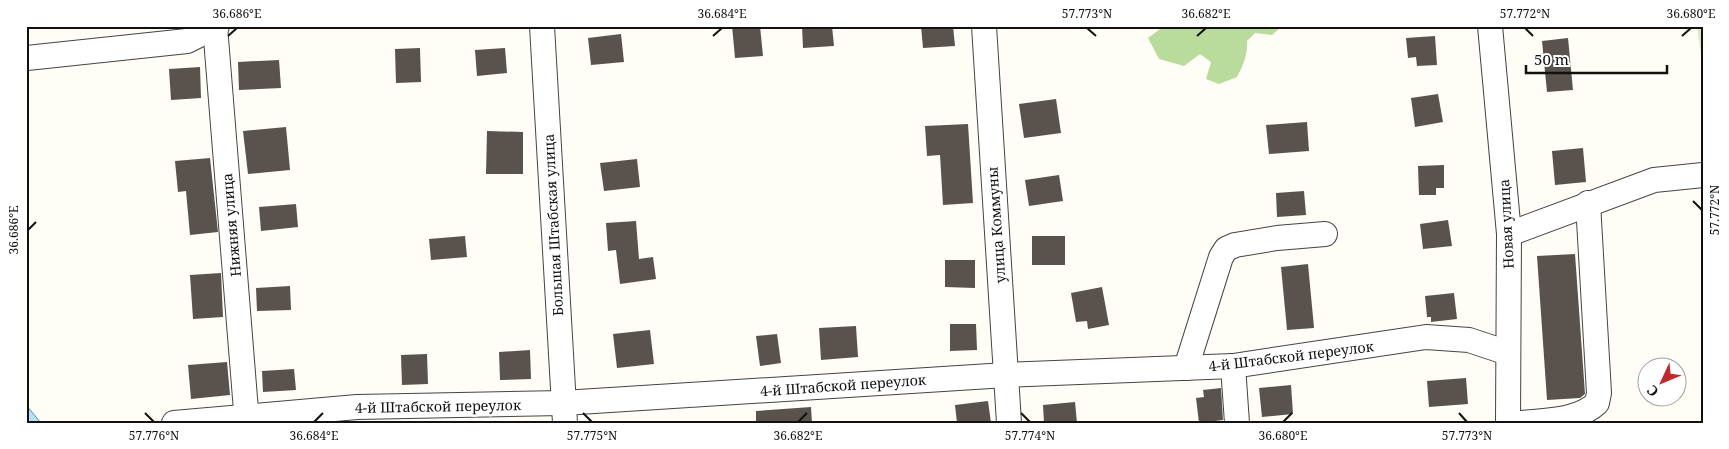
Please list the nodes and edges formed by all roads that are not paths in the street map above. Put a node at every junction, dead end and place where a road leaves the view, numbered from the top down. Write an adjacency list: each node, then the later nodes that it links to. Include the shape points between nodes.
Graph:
1 (215, 26): 5 (street, via 187,41); 15 (street, Нижняя улица)
2 (542, 26): 14 (street, Большая Штабская улица)
3 (984, 26): 13 (street, улица Коммуны)
4 (1490, 26): 9 (street, Новая улица)
5 (28, 58)
6 (1703, 175): 7 (street, via 1654,180)
7 (1588, 203): 9 (street); 20 (street, via 1597,403 1576,416)
8 (1325, 234): 12 (street, via 1277,238 1226,249 1220,257)
9 (1509, 234): 10 (street, Новая улица)
10 (1508, 353): 11 (street, 4-й Штабской переулок, via 1469,340 1426,337); 19 (street, Новая улица)
11 (1233, 366): 12 (street, 4-й Штабской переулок); 18 (street)
12 (1186, 368): 13 (street, 4-й Штабской переулок)
13 (1006, 375): 14 (street, 4-й Штабской переулок); 17 (street, улица Коммуны)
14 (564, 413): 15 (street, 4-й Штабской переулок, via 357,407)
15 (247, 419): 16 (street, 4-й Штабской переулок)
16 (174, 423)
17 (1009, 423)
18 (1237, 423)
19 (1508, 423)
20 (1522, 423)

